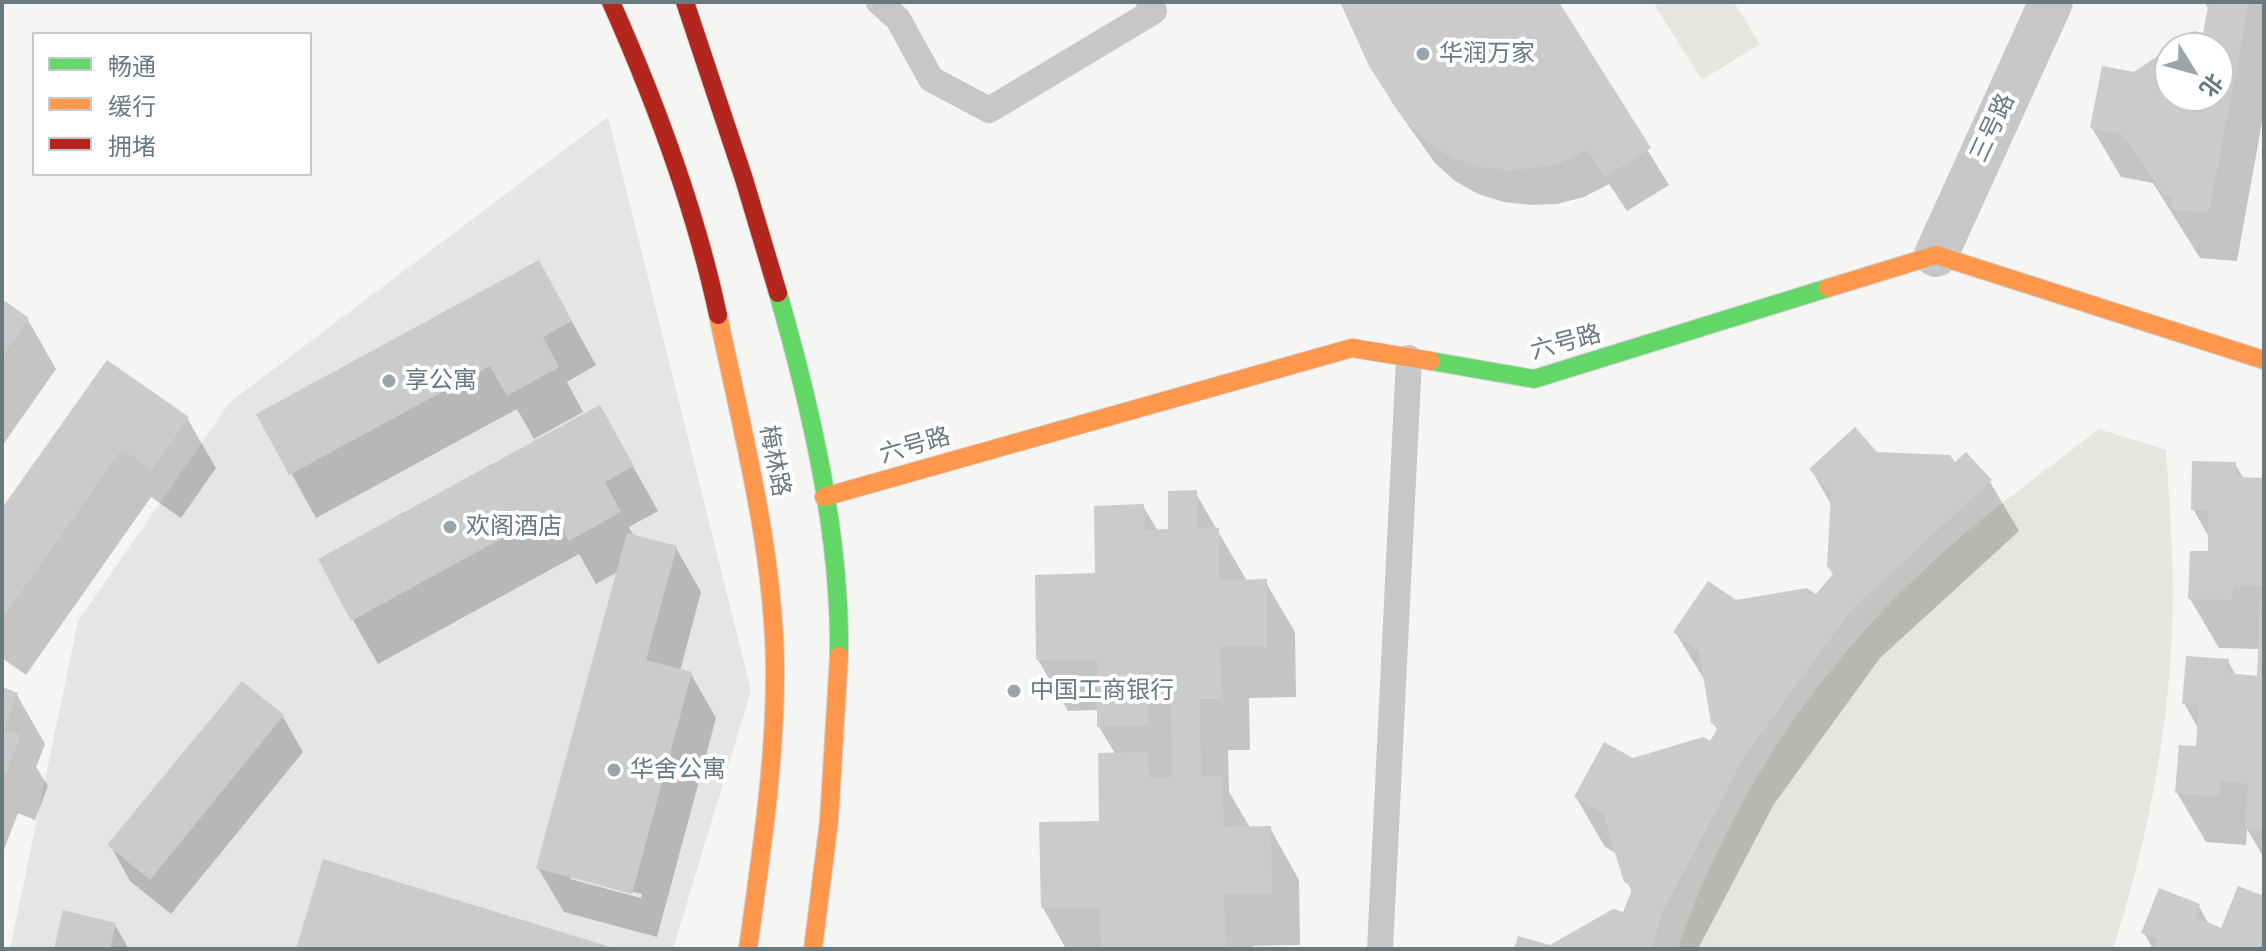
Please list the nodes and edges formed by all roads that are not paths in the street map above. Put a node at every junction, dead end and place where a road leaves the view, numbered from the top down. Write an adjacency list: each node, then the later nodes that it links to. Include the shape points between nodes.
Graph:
1 (611, 2): 6 (main road, 梅林路)
2 (685, 2): 10 (main road, 梅林路, via 788,327)
3 (879, 2): 4 (lane, via 898,19 931,79 989,110 1154,11)
4 (1149, 2)
5 (2051, 2): 7 (street, 三号路)
6 (630, 13): 11 (main road, 梅林路, via 708,267 766,545 775,663 773,726 769,798)
7 (1936, 255): 8 (main road, 六号路, via 1534,379); 9 (main road)
8 (1409, 358): 10 (main road, 六号路, via 1352,348); 13 (lane)
9 (2264, 360)
10 (824, 497): 12 (main road, 梅林路, via 837,582 839,680 831,808)
11 (748, 949)
12 (813, 949)
13 (1380, 949)

